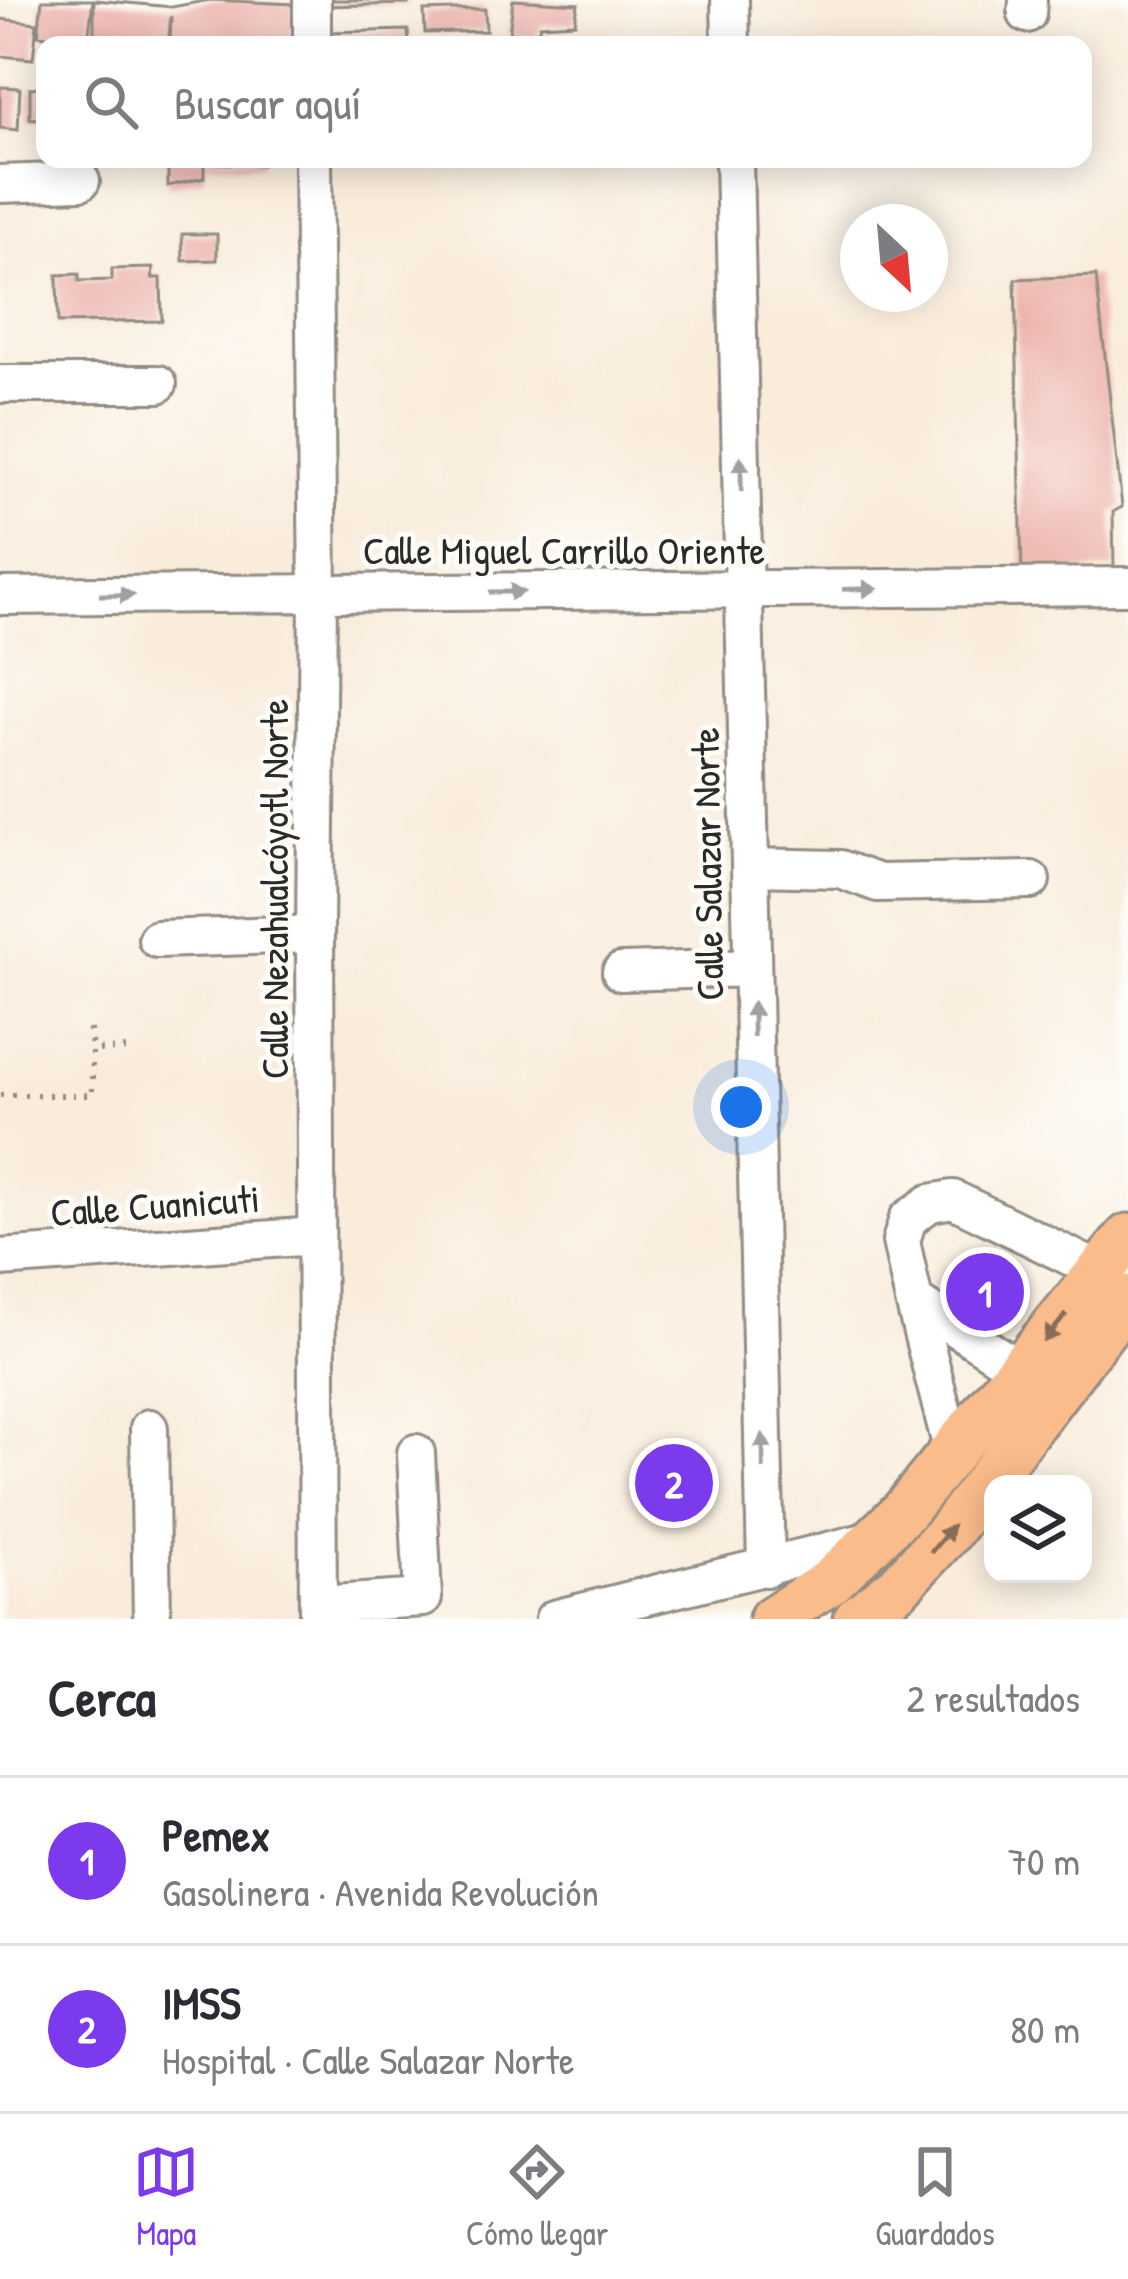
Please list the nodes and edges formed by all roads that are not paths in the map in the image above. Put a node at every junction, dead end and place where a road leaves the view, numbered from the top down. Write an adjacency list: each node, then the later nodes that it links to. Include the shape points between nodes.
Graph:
1 (312, 0): 3 (street)
2 (730, 0): 4 (street)
3 (312, 36)
4 (731, 36)
5 (314, 168): 13 (street, Calle Nezahualcóyotl Norte)
6 (734, 168): 12 (street, Calle Salazar Norte, one-way to 6)
7 (81, 182): 8 (street)
8 (0, 184)
9 (0, 384): 10 (street)
10 (158, 384)
11 (1128, 586): 12 (street, Calle Miguel Carrillo Oriente, one-way to 11)
12 (743, 591): 13 (street, Calle Miguel Carrillo Oriente, one-way to 12); 15 (street, Calle Salazar Norte)
13 (318, 594): 14 (street, Calle Miguel Carrillo Oriente, one-way to 13); 17 (street, Calle Nezahualcóyotl Norte)
14 (0, 596)
15 (750, 867): 16 (street, via 840,869 878,883); 19 (street, Calle Salazar Norte)
16 (1031, 880)
17 (315, 934): 18 (street); 21 (street, Calle Nezahualcóyotl Norte)
18 (158, 939)
19 (752, 968): 20 (street); 30 (street, Calle Salazar Norte, one-way to 19)
20 (621, 972)
21 (316, 1237): 22 (street, Calle Cuanicuti); 31 (street, Calle Nezahualcóyotl Norte)
22 (0, 1258)
23 (1121, 1273): 24 (street, via 953,1199 908,1219 901,1240); 25 (main road)
24 (914, 1301): 25 (street); 27 (street)
25 (1038, 1382): 27 (main road); 35 (main road, one-way to 25, via 937,1545)
26 (149, 1427): 32 (street)
27 (953, 1452): 29 (main road)
28 (416, 1453): 31 (street, via 423,1598)
29 (876, 1539): 30 (street); 34 (main road, via 830,1582)
30 (766, 1568): 33 (street)
31 (318, 1612)
32 (152, 1619)
33 (554, 1619)
34 (772, 1619)
35 (857, 1619)

